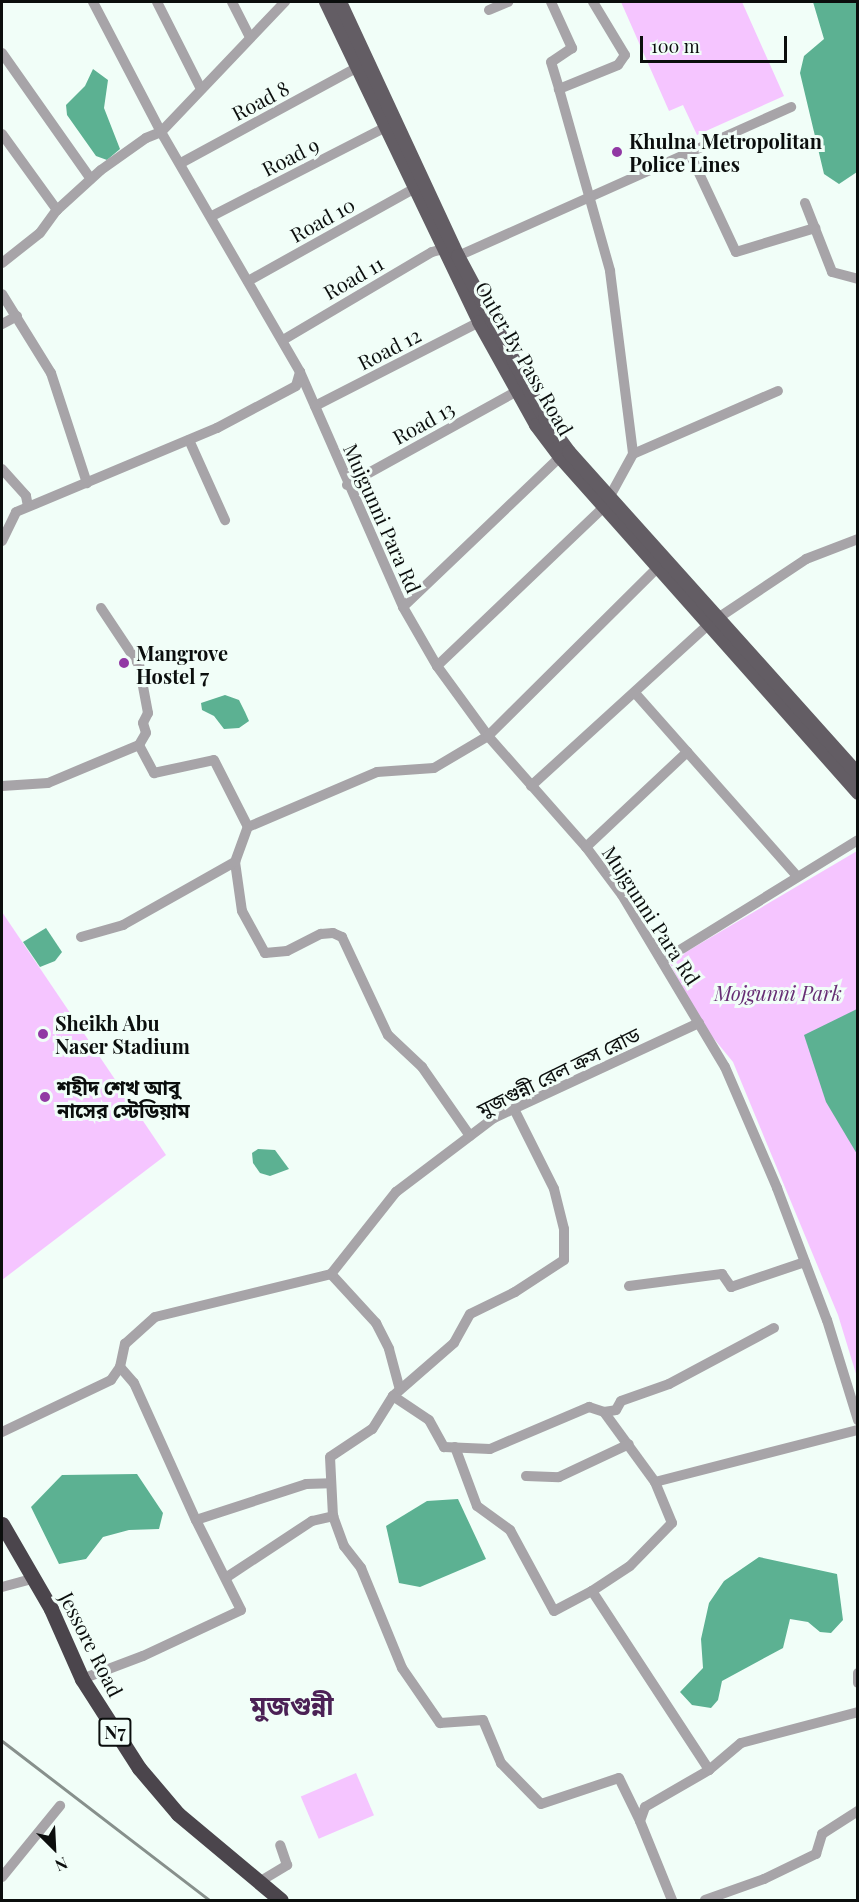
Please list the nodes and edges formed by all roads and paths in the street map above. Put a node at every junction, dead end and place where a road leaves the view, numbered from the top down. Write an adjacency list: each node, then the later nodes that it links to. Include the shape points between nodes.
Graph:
1 (93, 2): 18 (street, Mujgunni Para Rd)
2 (157, 2): 14 (street)
3 (232, 2): 11 (street)
4 (285, 2): 11 (street)
5 (326, 2): 13 (main road, Outer By Pass Road)
6 (340, 2): 30 (main road, Outer By Pass Road)
7 (508, 2): 10 (street)
8 (551, 2): 15 (street, via 572,48 551,62)
9 (593, 2): 15 (street, via 625,55 618,65)
10 (489, 10)
11 (250, 37): 14 (street)
12 (2, 53): 22 (street)
13 (356, 68): 17 (main road, Outer By Pass Road); 21 (street, Road 8)
14 (201, 88): 18 (street)
15 (559, 89): 24 (street)
16 (791, 107): 20 (street)
17 (384, 128): 23 (main road, Outer By Pass Road); 27 (street, Road 9)
18 (161, 132): 21 (street, Mujgunni Para Rd); 22 (street, via 146,138)
19 (2, 134): 26 (street)
20 (690, 154): 24 (street); 28 (street, via 736,252)
21 (181, 163): 27 (street, Mujgunni Para Rd)
22 (91, 179): 26 (street)
23 (413, 189): 29 (main road, Outer By Pass Road); 33 (street, Road 10)
24 (589, 200): 30 (street); 44 (street, via 618,317)
25 (805, 203): 28 (street)
26 (57, 210): 31 (street, via 40,233)
27 (212, 216): 33 (street, Mujgunni Para Rd)
28 (815, 228): 32 (street, via 832,272)
29 (443, 249): 36 (main road, Outer By Pass Road); 38 (street, Road 11)
30 (458, 256): 49 (main road, Outer By Pass Road, via 545,419)
31 (2, 263)
32 (858, 279)
33 (248, 281): 38 (street, Mujgunni Para Rd)
34 (2, 294): 35 (street)
35 (17, 315): 37 (street); 47 (street, via 51,373)
36 (478, 321): 40 (main road, Outer By Pass Road); 42 (street, Road 12)
37 (2, 324)
38 (283, 340): 39 (street, Mujgunni Para Rd)
39 (300, 372): 42 (street, Mujgunni Para Rd); 43 (street, via 296,386)
40 (517, 391): 45 (main road, Outer By Pass Road); 48 (street, Road 13)
41 (778, 391): 44 (street)
42 (315, 406): 48 (street, Mujgunni Para Rd)
43 (189, 440): 47 (street); 51 (street)
44 (633, 454): 49 (street)
45 (560, 457): 49 (main road, Outer By Pass Road); 55 (street)
46 (2, 469): 50 (street, via 26,496)
47 (87, 483): 50 (street)
48 (347, 485): 55 (street, Mujgunni Para Rd)
49 (607, 502): 54 (main road, Outer By Pass Road); 57 (main road, Outer By Pass Road); 58 (street)
50 (28, 506): 53 (street, via 10,519)
51 (225, 520)
52 (858, 540): 57 (street, via 806,559)
53 (2, 541)
54 (658, 567): 57 (main road, Outer By Pass Road); 60 (street)
55 (403, 607): 58 (street, Mujgunni Para Rd)
56 (101, 608): 61 (street, via 139,665 148,713 143,723 146,733)
57 (714, 621): 59 (street); 63 (main road, Outer By Pass Road); 66 (main road, Outer By Pass Road)
58 (436, 666): 60 (street, Mujgunni Para Rd)
59 (635, 693): 62 (street); 65 (street)
60 (488, 736): 65 (street, Mujgunni Para Rd); 67 (street, via 434,768 377,772)
61 (139, 745): 64 (street, via 48,783); 67 (street, via 154,773 214,760)
62 (687, 752): 69 (street); 71 (street)
63 (858, 774)
64 (2, 786)
65 (531, 786): 69 (street, Mujgunni Para Rd)
66 (858, 793)
67 (248, 827): 70 (street)
68 (858, 840): 71 (street)
69 (586, 847): 73 (street, Mujgunni Para Rd, via 622,895)
70 (235, 862): 72 (street, via 123,925); 76 (street, via 242,911 265,953 287,951 321,933 342,937 388,1035 422,1067)
71 (797, 876): 73 (street)
72 (81, 937)
73 (662, 961): 74 (street, Mujgunni Para Rd)
74 (699, 1023): 75 (street, মুজগুন্নী রেল ক্রস রোড); 77 (street, Mujgunni Para Rd, via 739,1098)
75 (514, 1109): 76 (street, মুজগুন্নী রেল ক্রস রোড); 84 (street, via 554,1189 564,1229 564,1260 515,1292 470,1314 454,1343)
76 (470, 1136): 78 (street, মুজগুন্নী রেল ক্রস রোড, via 396,1192)
77 (805, 1262): 79 (street, via 731,1287 722,1274); 83 (street, Mujgunni Para Rd)
78 (331, 1275): 81 (street, via 155,1317 125,1344); 84 (street, via 376,1323 389,1349)
79 (629, 1286)
80 (774, 1328): 85 (street, via 709,1365 621,1401 616,1410)
81 (120, 1368): 88 (street, via 111,1380); 95 (street, via 134,1383)
82 (858, 1382): 83 (street)
83 (849, 1391): 86 (street, Mujgunni Para Rd)
84 (397, 1393): 90 (street, via 429,1420 444,1447); 93 (street, via 372,1429 330,1457)
85 (604, 1412): 89 (street); 90 (street, via 589,1407 490,1449)
86 (858, 1420)
87 (858, 1430): 92 (street)
88 (2, 1432)
89 (629, 1444): 91 (street, via 559,1477); 92 (street)
90 (454, 1447): 100 (street, via 477,1506 510,1530 554,1611)
91 (526, 1476)
92 (655, 1482): 100 (street, via 672,1523 630,1566)
93 (330, 1483): 94 (street); 95 (street, via 306,1484)
94 (333, 1516): 97 (street, via 312,1521); 108 (street, via 344,1546 361,1568 402,1668 440,1723 483,1720 501,1763 541,1804 619,1778)
95 (196, 1520): 97 (street)
96 (2, 1524): 98 (highway, Jessore Road / N7)
97 (227, 1576): 102 (street, via 241,1610 163,1648)
98 (35, 1578): 99 (street); 102 (highway, Jessore Road / N7)
99 (2, 1587)
100 (592, 1591): 105 (street)
101 (858, 1673): 103 (street)
102 (82, 1679): 111 (highway, Jessore Road / N7, via 139,1768 178,1814)
103 (858, 1683)
104 (858, 1712): 105 (street, via 741,1743)
105 (710, 1770): 108 (street, via 654,1800 645,1807)
106 (60, 1806): 110 (street)
107 (858, 1811): 114 (street, via 822,1834 816,1854)
108 (640, 1821): 113 (street)
109 (280, 1845): 111 (street, via 287,1865)
110 (2, 1877)
111 (259, 1882): 112 (highway, Jessore Road / N7)
112 (281, 1900)
113 (672, 1900)
114 (705, 1900)

